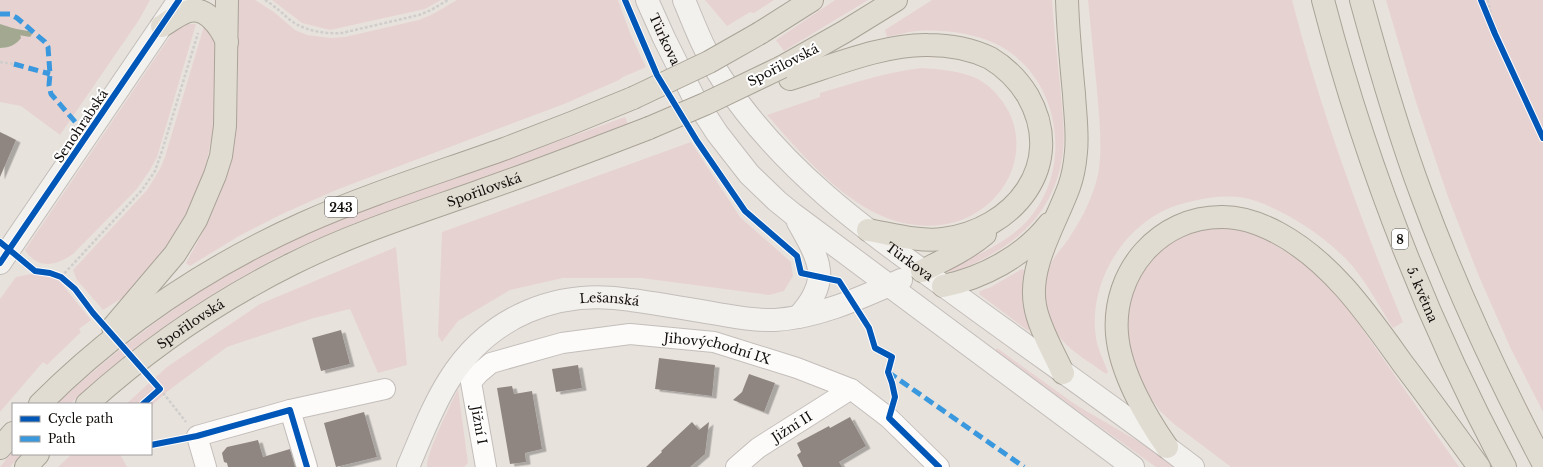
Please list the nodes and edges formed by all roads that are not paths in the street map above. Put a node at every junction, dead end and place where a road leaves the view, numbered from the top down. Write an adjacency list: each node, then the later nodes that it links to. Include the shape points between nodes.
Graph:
1 (179, 0): 10 (main road, Senohrabská)
2 (227, 0): 11 (highway)
3 (647, 0): 15 (main road, Türkova, via 693,96 717,133 749,174)
4 (684, 0): 16 (main road, Türkova, via 708,55 751,119 800,173)
5 (812, 0): 22 (highway, 243, bridge, via 709,62 633,98 538,136 351,203 235,257 127,328)
6 (896, 0): 12 (highway, Spořilovská, via 831,40)
7 (1067, 0): 13 (highway, via 1077,150 1074,172)
8 (1323, 0): 45 (highway, 5. května / 8, via 1357,117 1407,259 1446,348)
9 (1361, 0): 34 (highway, via 1396,119 1444,254 1496,370)
10 (162, 26): 11 (highway, via 186,12 203,13 215,21); 17 (main road, Senohrabská)
11 (227, 42): 22 (highway, via 224,142 205,201 175,254)
12 (786, 73): 14 (highway, via 885,50 927,45 963,49 990,59 1002,67 1023,89 1037,114 1040,128 1039,164 1027,190); 28 (highway, Spořilovská / 243, bridge, via 581,155 364,233 295,263 252,285 195,320 132,366)
13 (1062, 205): 20 (highway, via 1044,231 1025,248 985,272); 23 (highway, via 1036,267 1033,293 1038,318)
14 (1007, 212): 16 (highway, via 988,226 960,236 942,239 917,238); 18 (highway, via 990,231 968,248)
15 (794, 214): 19 (main road, Türkova); 21 (main road, via 816,253 819,266 816,293)
16 (868, 230): 18 (main road, Türkova)
17 (0, 264)
18 (922, 271): 19 (main road, Lešanská); 20 (main road, Türkova)
19 (889, 285): 20 (main road); 21 (main road, Lešanská, via 843,305); 42 (main road, Türkova)
20 (943, 286): 23 (main road, Türkova)
21 (798, 317): 38 (main road, Lešanská, via 750,319 629,299 592,297 538,306 494,330 462,362 432,410)
22 (77, 369): 27 (highway, 243)
23 (1063, 373): 31 (main road, Türkova)
24 (471, 382): 26 (street, Jihovýchodní IX, via 491,363 562,343 630,334 714,342 797,368); 39 (street, Jižní I)
25 (385, 388): 29 (street)
26 (851, 389): 40 (street, Jižní II, via 758,448); 41 (street, Jihovýchodní IX, via 889,418)
27 (41, 403)
28 (88, 403)
29 (290, 410): 36 (street, via 197,436); 37 (street)
30 (12, 434): 32 (highway)
31 (1167, 447): 43 (main road, Türkova); 44 (highway, via 1142,407 1123,361 1116,321 1121,292 1126,278 1142,253 1159,238 1192,221 1223,217 1248,220 1278,234 1328,270 1389,344)
32 (0, 448)
33 (37, 455): 35 (highway)
34 (1543, 463)
35 (26, 467)
36 (206, 467)
37 (307, 467)
38 (408, 467)
39 (486, 467)
40 (736, 467)
41 (939, 467)
42 (1133, 467)
43 (1193, 467)
44 (1479, 467)
45 (1505, 467)

